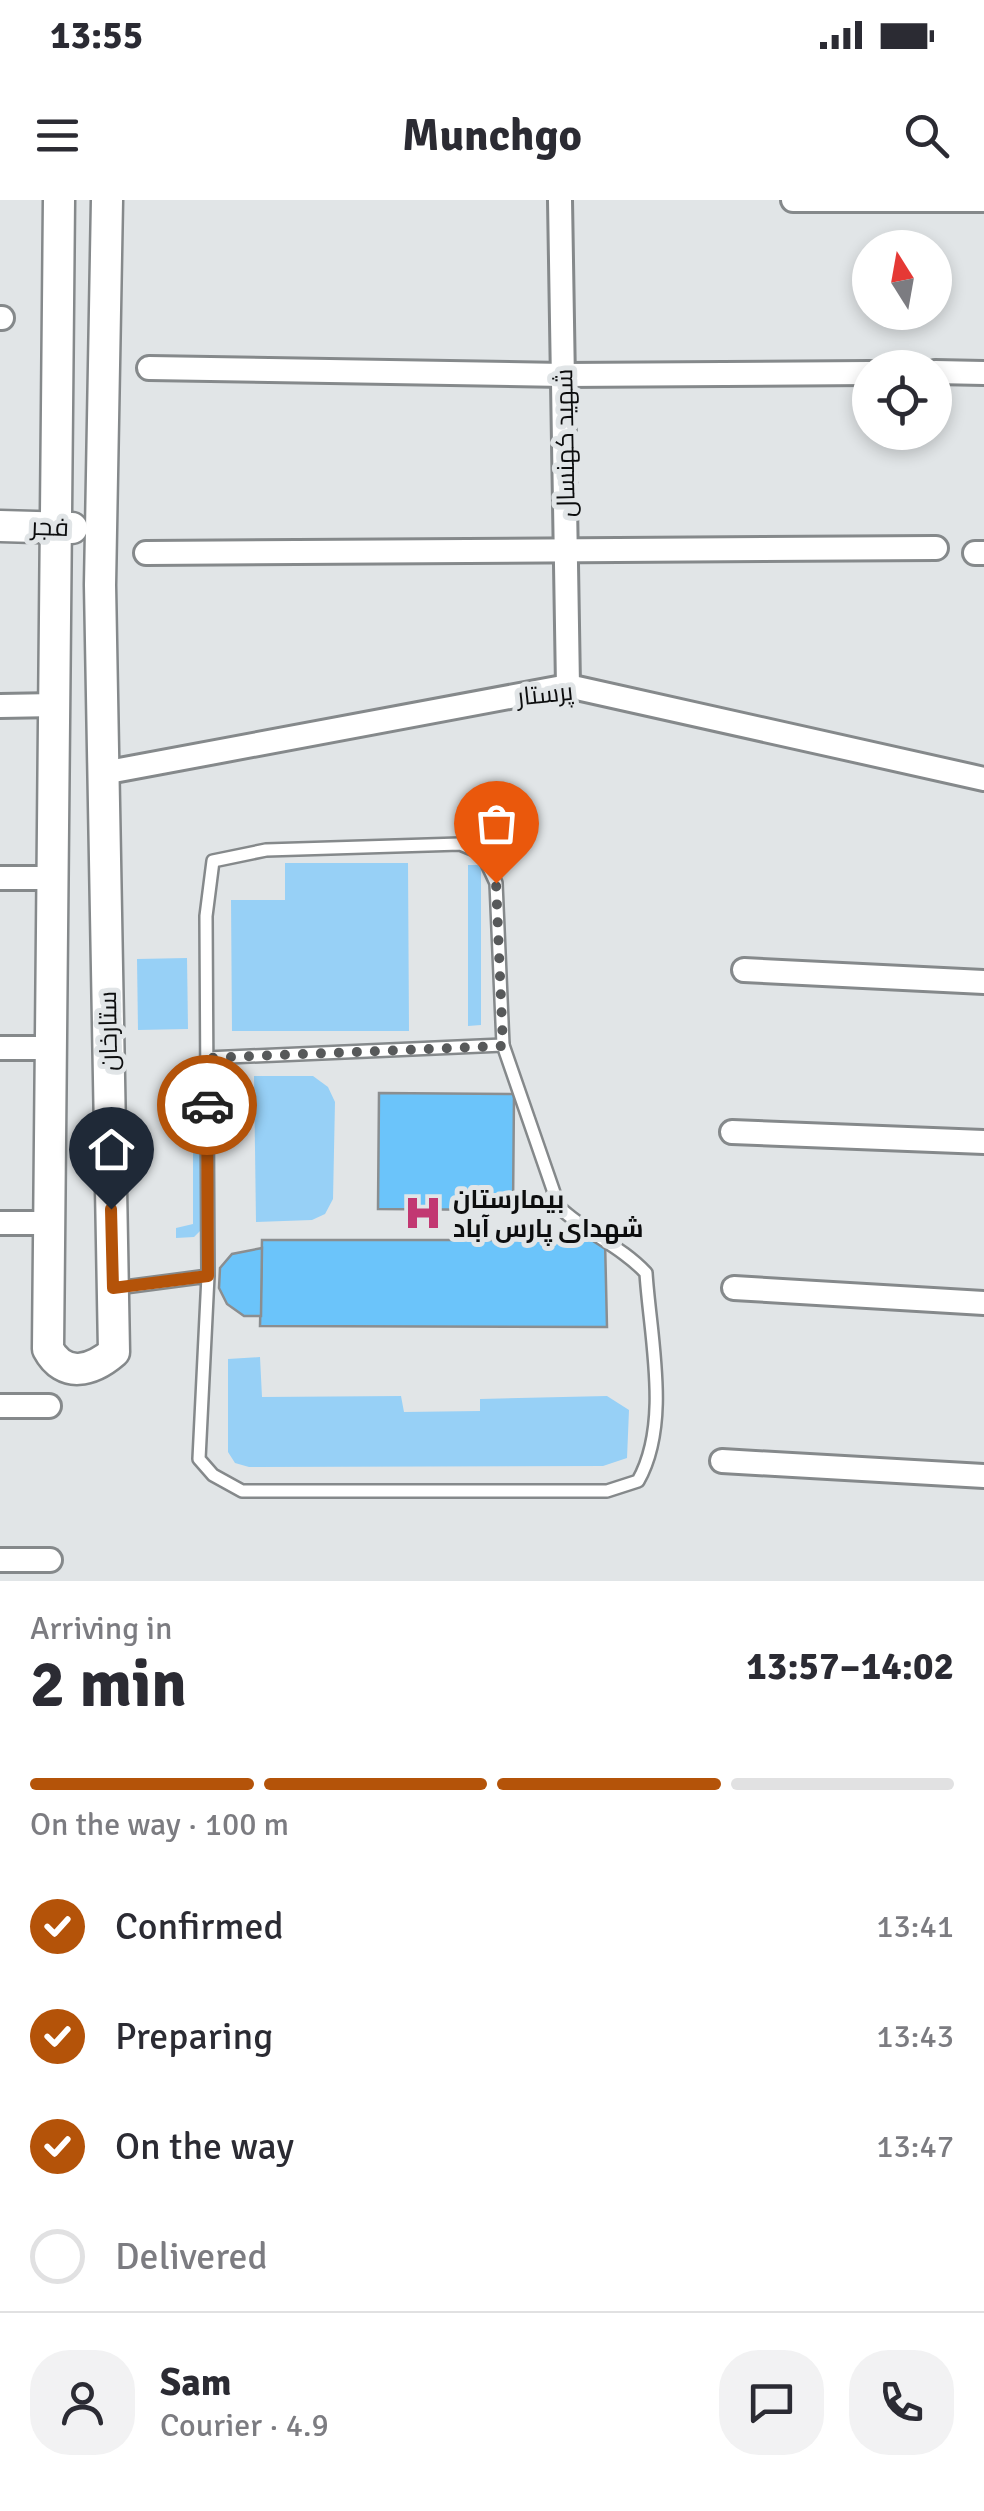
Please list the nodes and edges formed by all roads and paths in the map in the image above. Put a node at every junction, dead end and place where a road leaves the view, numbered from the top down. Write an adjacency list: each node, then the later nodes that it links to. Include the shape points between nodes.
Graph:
1 (59, 200): 10 (main road, ستارخان)
2 (107, 200): 11 (main road, ستارخان)
3 (560, 200): 8 (street, شهید کهنسال)
4 (794, 200): 5 (street)
5 (984, 200)
6 (149, 368): 8 (street)
7 (852, 372): 8 (street)
8 (564, 375): 13 (street, شهید کهنسال)
9 (0, 526): 10 (main road, فجر)
10 (55, 527): 11 (main road, فجر); 16 (main road, ستارخان)
11 (100, 530): 18 (main road, ستارخان)
12 (936, 548): 13 (street)
13 (566, 550): 14 (street); 15 (street, شهید کهنسال)
14 (146, 553)
15 (568, 686): 18 (street, پرستار); 19 (street, پرستار)
16 (56, 705): 17 (street); 21 (main road, ستارخان)
17 (0, 706)
18 (103, 773): 33 (main road, ستارخان)
19 (984, 779)
20 (0, 878): 21 (street)
21 (54, 878): 26 (main road, ستارخان)
22 (744, 970): 23 (street)
23 (984, 982)
24 (503, 1046): 27 (lane); 27 (lane, via 496,883 482,853 460,844 266,850 213,861 206,900); 32 (lane, via 559,1208 646,1273 655,1405 649,1461 638,1480 607,1491 242,1492 199,1459)
25 (0, 1048): 26 (street)
26 (50, 1048): 31 (main road, ستارخان)
27 (206, 1058): 32 (lane)
28 (732, 1132): 29 (street)
29 (984, 1142)
30 (0, 1223): 31 (street)
31 (48, 1224): 33 (main road, ستارخان, via 48,1348 55,1361 74,1370 98,1366 114,1352)
32 (208, 1276): 33 (lane)
33 (113, 1288)
34 (734, 1288): 35 (street)
35 (984, 1303)
36 (0, 1406): 37 (street)
37 (49, 1406)
38 (722, 1461): 39 (street)
39 (984, 1476)
40 (0, 1560): 41 (street)
41 (50, 1560)

